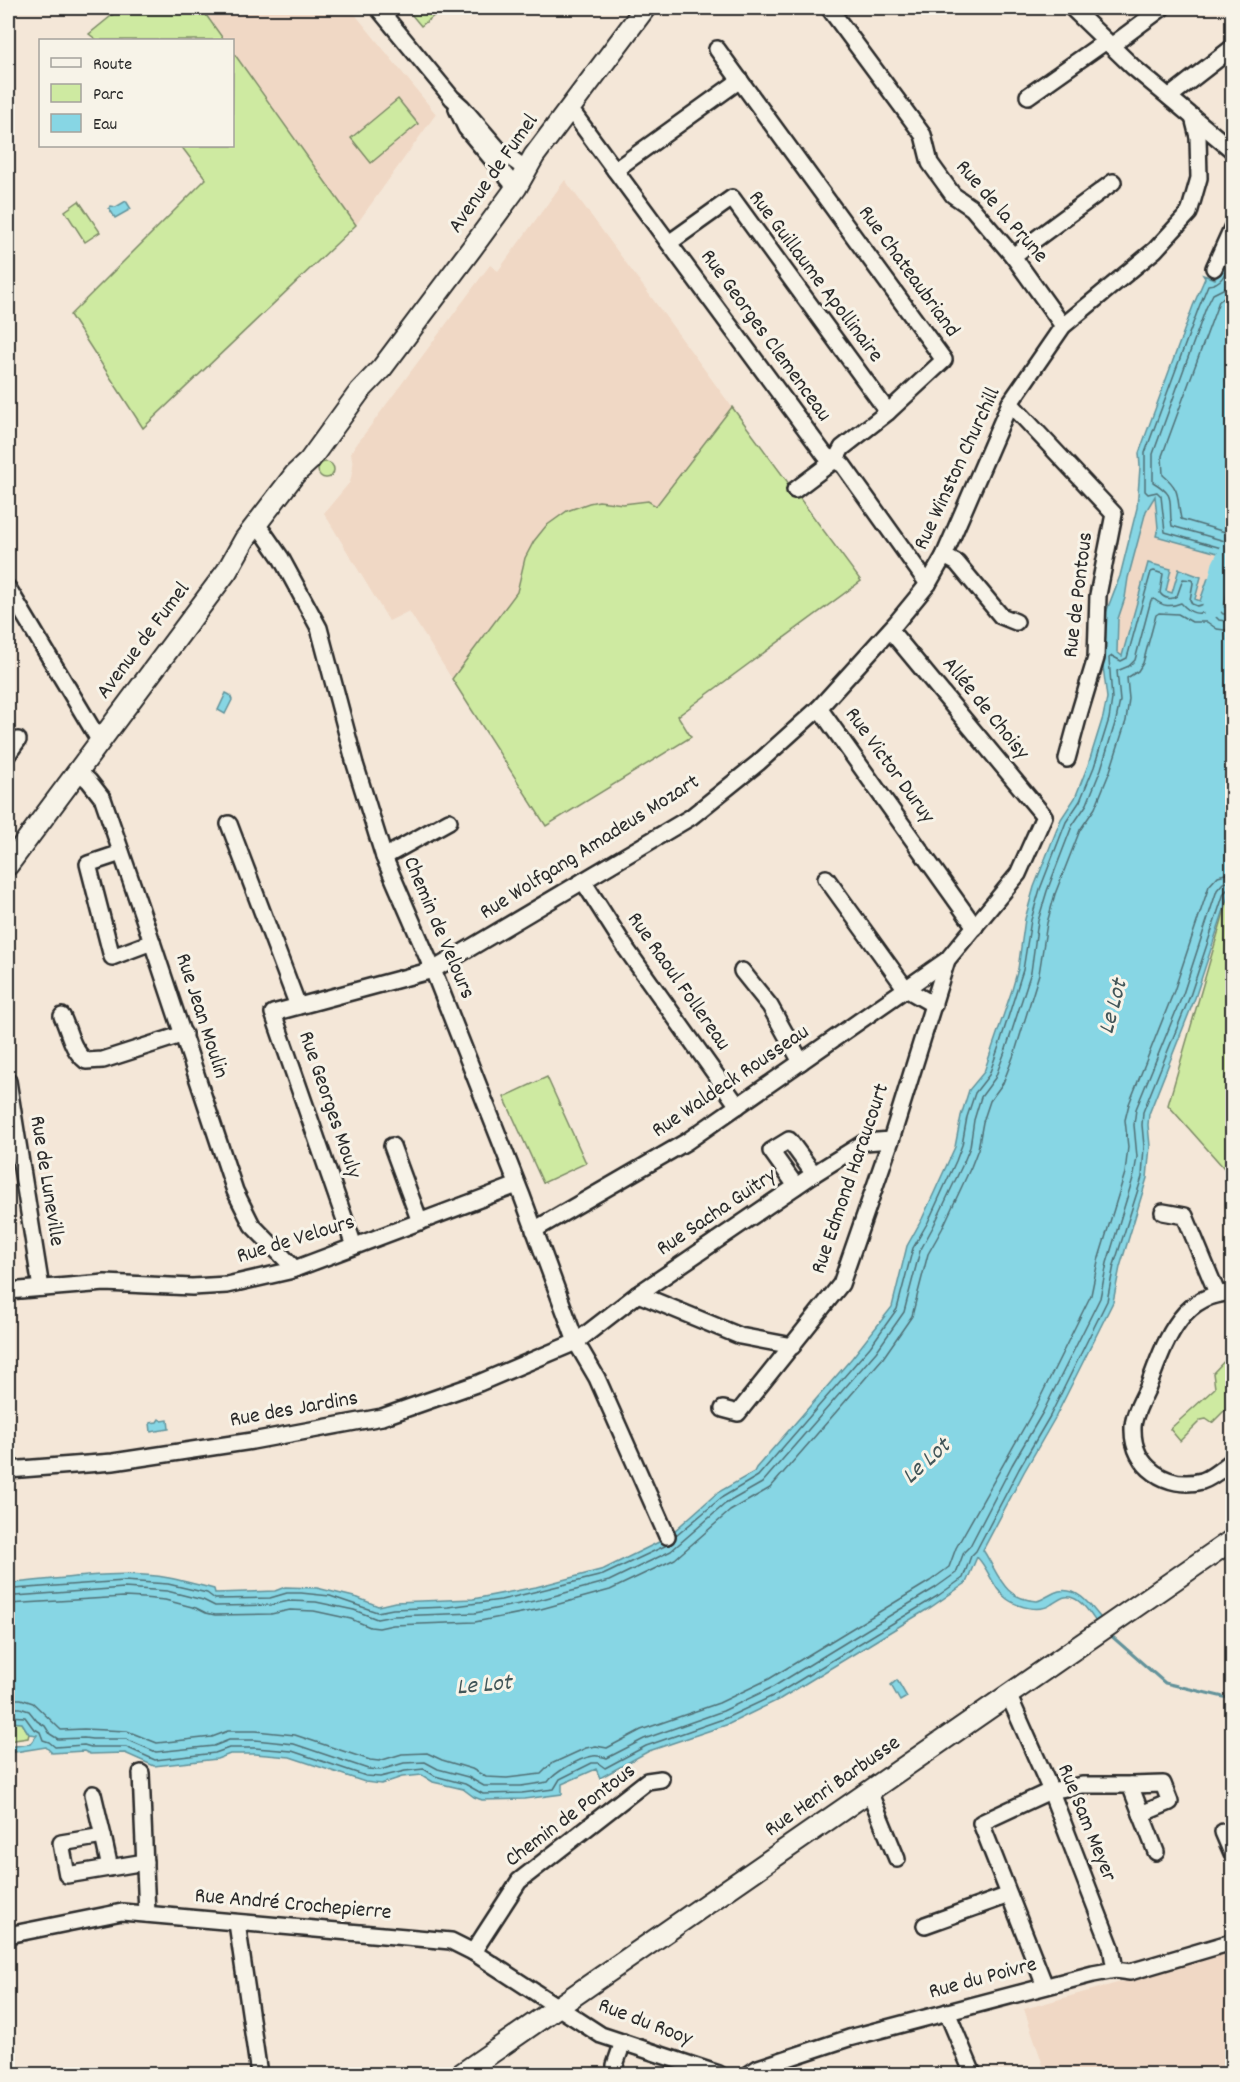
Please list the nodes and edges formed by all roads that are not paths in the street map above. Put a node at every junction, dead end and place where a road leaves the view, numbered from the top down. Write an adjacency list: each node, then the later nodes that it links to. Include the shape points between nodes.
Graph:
1 (378, 8): 12 (street)
2 (645, 8): 13 (main road, Avenue de Fumel)
3 (828, 8): 22 (street, Rue de la Prune, via 923,135 930,163 953,195 972,208)
4 (1072, 8): 6 (street)
5 (1162, 8): 6 (street)
6 (1109, 43): 10 (street); 11 (street)
7 (1233, 48): 11 (street)
8 (717, 49): 9 (street, Rue Chateaubriand)
9 (740, 80): 17 (street); 26 (street, Rue Chateaubriand, via 944,360)
10 (1028, 96)
11 (1169, 97): 14 (street)
12 (452, 98): 16 (street, via 499,150); 19 (street, via 466,128)
13 (568, 110): 16 (main road, Avenue de Fumel); 17 (street, Rue Georges Clemenceau)
14 (1193, 117): 15 (street); 24 (street, Rue Winston Churchill, via 1198,137 1199,178 1189,213 1155,249)
15 (1233, 150)
16 (526, 170): 19 (main road, Avenue de Fumel)
17 (615, 170): 21 (street, Rue Georges Clemenceau)
18 (1113, 182): 22 (street)
19 (516, 188): 29 (main road, Avenue de Fumel, via 381,368 295,474)
20 (1233, 228): 23 (street)
21 (669, 243): 26 (street, Rue Guillaume Apollinaire, via 732,198); 27 (street, Rue Georges Clemenceau, via 825,455)
22 (1013, 256): 24 (street, Rue de la Prune)
23 (1214, 268)
24 (1063, 326): 25 (street, Rue Winston Churchill)
25 (1010, 403): 30 (street, Rue Winston Churchill); 39 (street, Rue de Pontous, via 1114,514 1098,595 1096,658)
26 (888, 412): 27 (street, Rue Chateaubriand, via 842,448)
27 (836, 459): 28 (street, Rue Chateaubriand); 31 (street, Rue Georges Clemenceau)
28 (795, 490)
29 (260, 529): 37 (main road, Avenue de Fumel, via 245,539 227,571); 44 (street, Chemin de Velours, via 281,558 319,628)
30 (944, 556): 31 (street, Rue Winston Churchill); 33 (street, via 957,563 1001,616)
31 (928, 584): 34 (street, Rue Victor Duruy)
32 (8, 588): 37 (street)
33 (1016, 622)
34 (891, 630): 35 (street, Rue Victor Duruy); 48 (street, Allée de Choisy, via 1044,816 1018,874)
35 (819, 708): 47 (street, Rue Wolfgang Amadeus Mozart, via 691,817); 48 (street, Rue Victor Duruy)
36 (18, 740): 38 (street)
37 (99, 740): 40 (main road, Avenue de Fumel)
38 (8, 754)
39 (1067, 759)
40 (77, 770): 43 (street, Rue Jean Moulin, via 102,799); 45 (main road, Avenue de Fumel)
41 (449, 821): 44 (street)
42 (229, 824): 55 (street)
43 (120, 853): 49 (street, Rue Jean Moulin); 49 (street, via 88,864 112,957)
44 (384, 857): 51 (street, Chemin de Velours)
45 (8, 865)
46 (826, 878): 53 (street)
47 (583, 881): 51 (street, Rue Wolfgang Amadeus Mozart); 61 (street, Rue Raoul Follereau)
48 (975, 927): 50 (street, Rue Edmond Haraucourt)
49 (152, 942): 58 (street, Rue Jean Moulin)
50 (947, 960): 53 (street, Rue Waldeck Rousseau); 54 (street, Rue Edmond Haraucourt)
51 (433, 970): 55 (street, Rue Wolfgang Amadeus Mozart); 65 (street, Chemin de Velours)
52 (742, 971): 59 (street, via 770,1006)
53 (906, 989): 54 (street); 59 (street, Rue Waldeck Rousseau)
54 (934, 1005): 62 (street, Rue Edmond Haraucourt)
55 (298, 1006): 56 (street, Rue Wolfgang Amadeus Mozart)
56 (273, 1013): 70 (street, Rue Georges Mouly)
57 (62, 1016): 58 (street, via 72,1047 86,1061 103,1060)
58 (184, 1034): 71 (street, Rue Jean Moulin, via 235,1191 252,1225)
59 (801, 1062): 61 (street, Rue Waldeck Rousseau)
60 (8, 1081): 72 (street, Rue de Luneville)
61 (738, 1106): 69 (street, Rue Waldeck Rousseau, via 686,1142)
62 (891, 1140): 64 (street, Rue Sacha Guitry, via 865,1142); 77 (street, Rue Edmond Haraucourt, via 841,1284)
63 (392, 1146): 68 (street)
64 (814, 1174): 66 (street, Rue Sacha Guitry); 66 (street, via 789,1140 771,1151)
65 (517, 1185): 68 (street, Rue de Velours); 69 (street, Chemin de Velours)
66 (796, 1186): 75 (street, Rue Sacha Guitry)
67 (1163, 1212): 74 (street, via 1185,1216)
68 (420, 1222): 70 (street, Rue de Velours)
69 (534, 1230): 76 (street, Chemin de Velours)
70 (354, 1246): 71 (street, Rue de Velours)
71 (295, 1269): 72 (street, Rue de Velours, via 227,1285 105,1283)
72 (40, 1288): 73 (street, Rue de Velours)
73 (8, 1291)
74 (1225, 1293): 79 (street, via 1195,1303 1170,1331 1132,1429 1138,1454 1150,1471 1173,1483 1203,1480)
75 (638, 1294): 76 (street, Rue Sacha Guitry); 77 (street, via 740,1336)
76 (576, 1342): 80 (street, Rue des Jardins, via 479,1383 382,1417 113,1462); 81 (street, Chemin de Velours, via 597,1378)
77 (793, 1346): 78 (street, Rue Edmond Haraucourt, via 738,1413)
78 (723, 1410)
79 (1233, 1461)
80 (8, 1470)
81 (667, 1536)
82 (1233, 1540): 83 (main road, Rue Henri Barbusse)
83 (1008, 1694): 87 (main road, Rue Henri Barbusse); 88 (street, Rue Sam Meyer)
84 (141, 1773): 96 (street)
85 (661, 1779): 104 (street, Chemin de Pontous, via 647,1781 519,1881)
86 (1130, 1785): 88 (street, via 1082,1785); 90 (street); 90 (street, via 1163,1785 1170,1802)
87 (868, 1791): 95 (street); 107 (main road, Rue Henri Barbusse)
88 (1050, 1791): 98 (street, via 981,1823); 105 (street, Rue Sam Meyer, via 1111,1947)
89 (93, 1794): 92 (street)
90 (1141, 1814): 93 (street)
91 (1223, 1832): 94 (street)
92 (103, 1836): 97 (street); 97 (street, via 61,1843 67,1875)
93 (1156, 1852)
94 (1233, 1853)
95 (897, 1859)
96 (145, 1862): 97 (street); 99 (street)
97 (110, 1868)
98 (1009, 1895): 101 (street); 106 (street)
99 (147, 1914): 100 (street, Rue André Crochepierre); 102 (street, Rue André Crochepierre, via 122,1912)
100 (237, 1923): 104 (street, Rue André Crochepierre, via 451,1941); 110 (street)
101 (926, 1925)
102 (8, 1935)
103 (1233, 1942): 105 (street, Rue du Poivre, via 1130,1972)
104 (473, 1952): 107 (street, Rue André Crochepierre)
105 (1116, 1970): 106 (street, Rue du Poivre)
106 (1045, 1986): 108 (street, Rue du Poivre)
107 (558, 2008): 109 (street, Rue du Rooy, via 601,2035); 111 (main road, Rue Henri Barbusse)
108 (947, 2012): 114 (street, Rue du Poivre, via 849,2038); 115 (street)
109 (623, 2042): 112 (street); 113 (street, Rue du Rooy)
110 (259, 2074)
111 (461, 2074)
112 (615, 2074)
113 (718, 2074)
114 (749, 2074)
115 (973, 2074)

